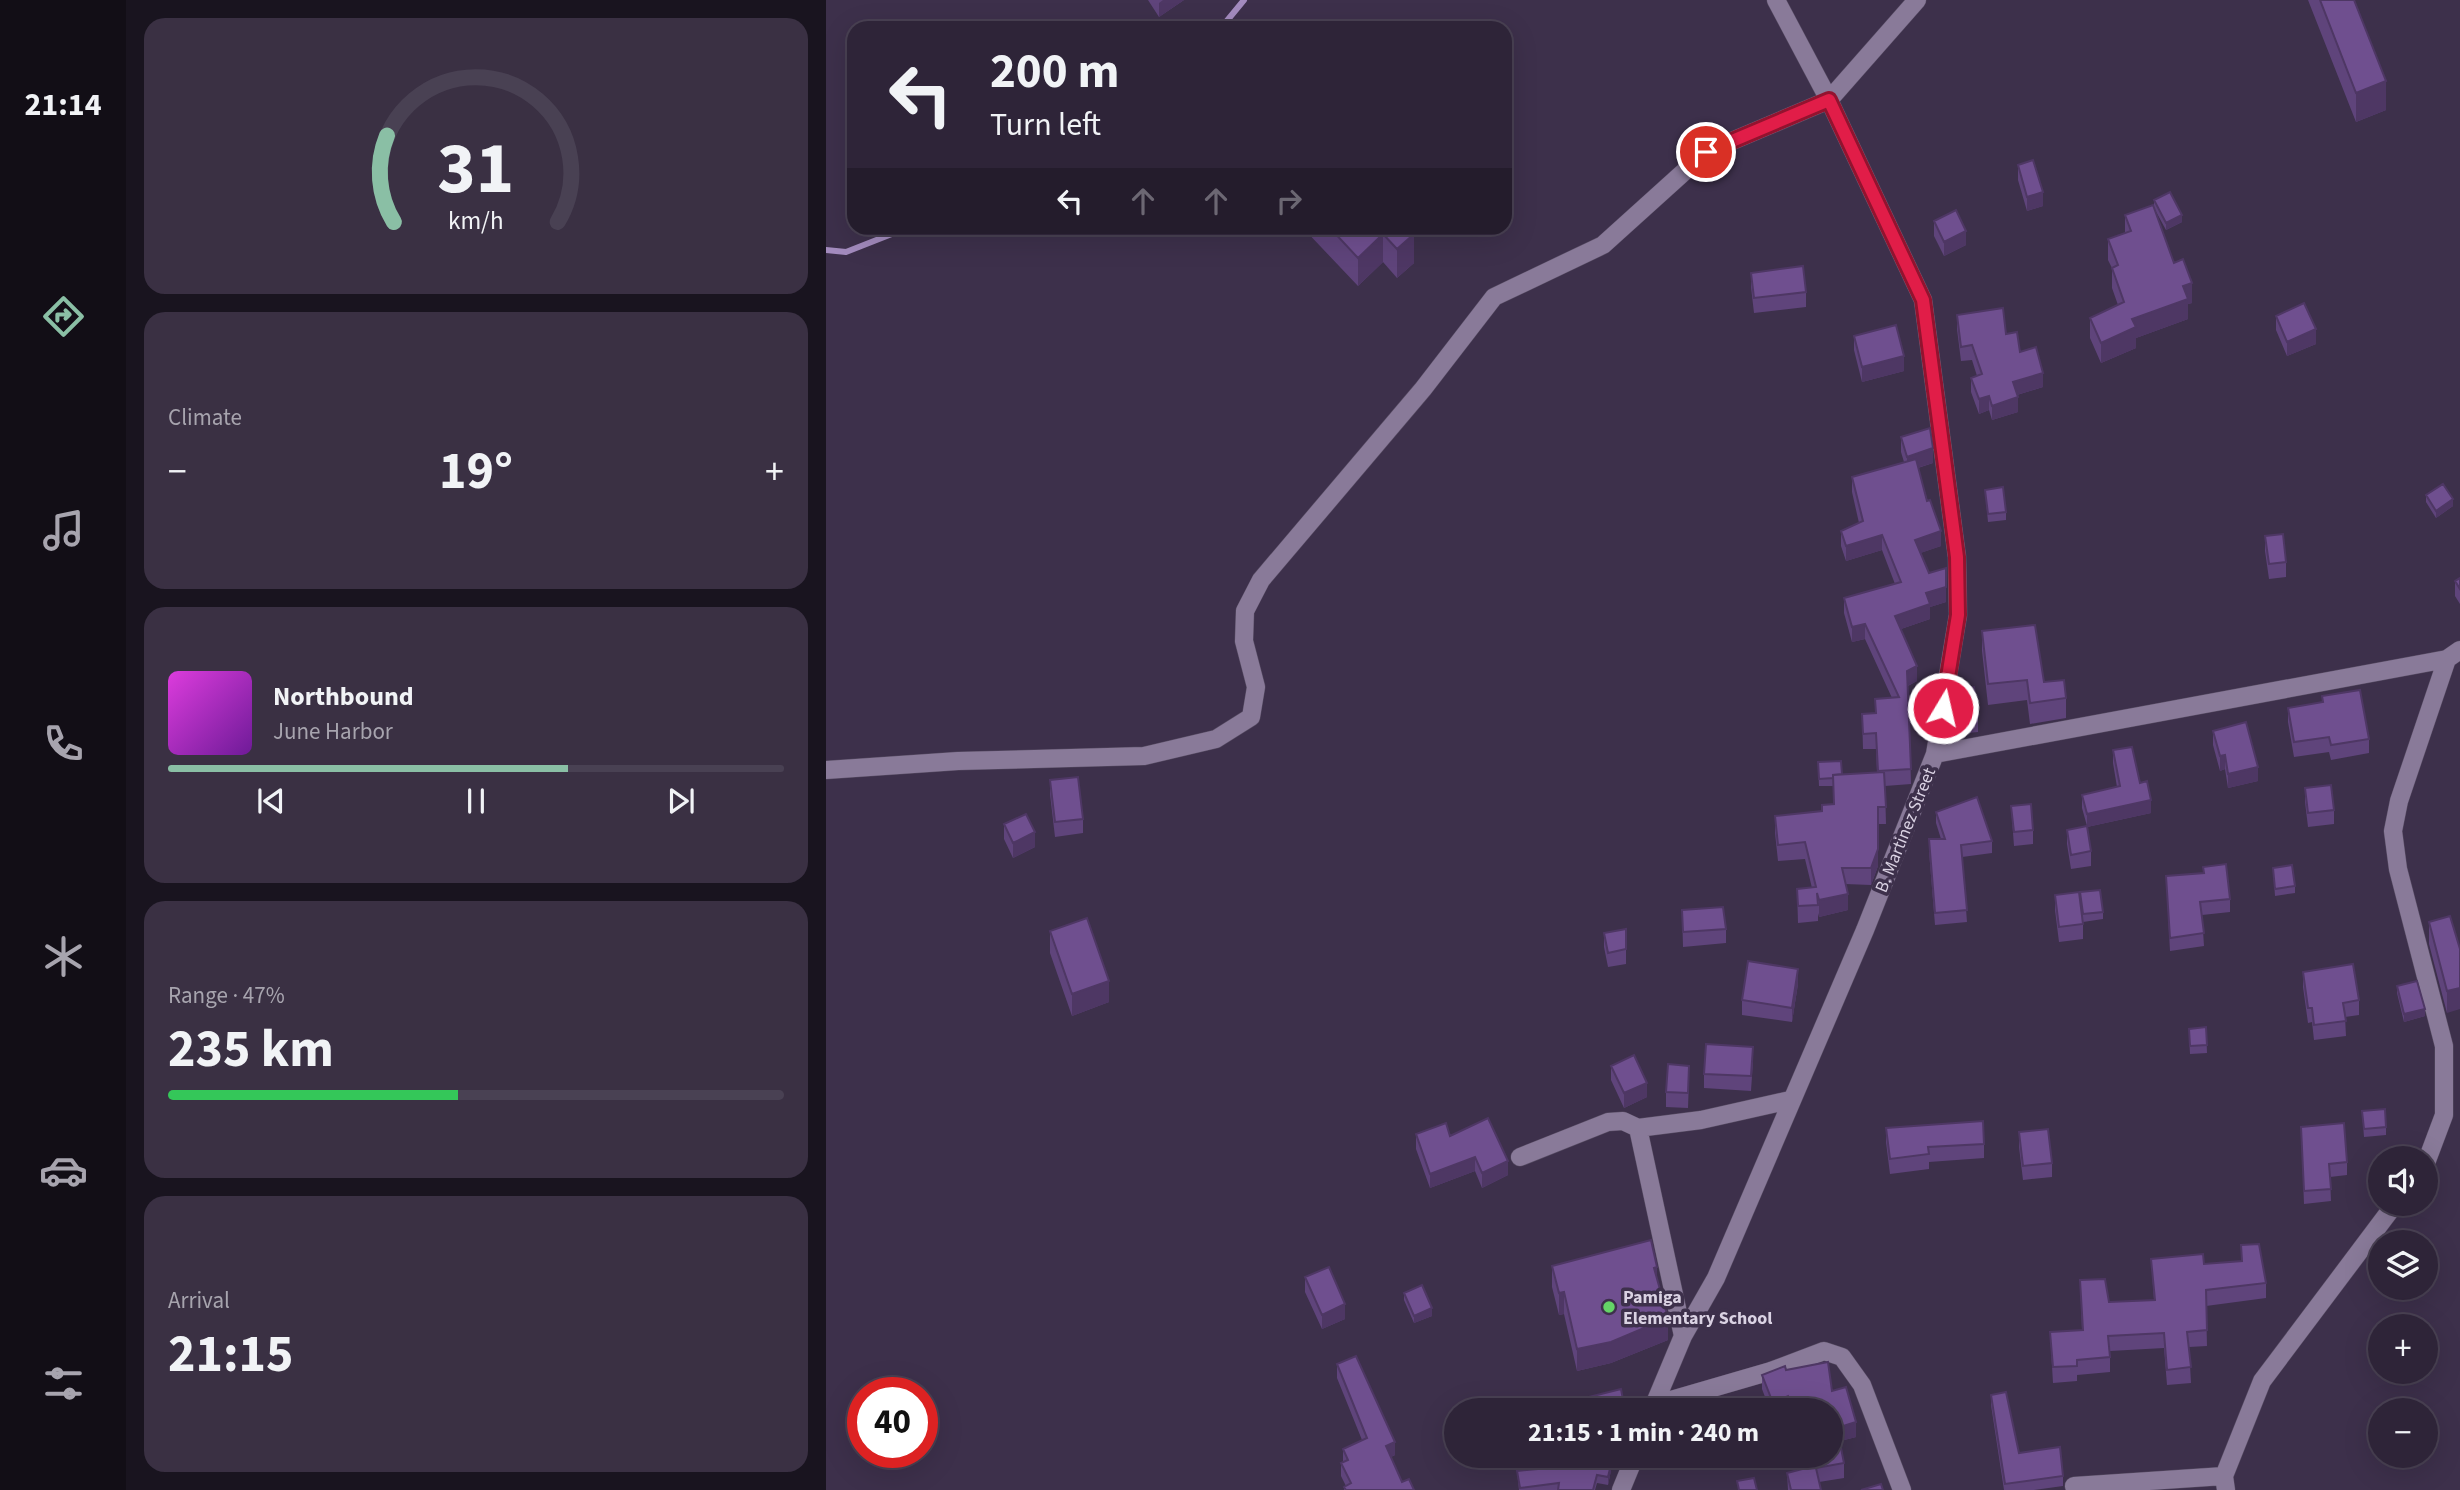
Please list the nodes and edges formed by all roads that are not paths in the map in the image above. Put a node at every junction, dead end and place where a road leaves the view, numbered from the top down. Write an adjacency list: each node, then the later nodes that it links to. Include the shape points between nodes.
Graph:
1 (1776, 0): 3 (street, B. Martinez Street)
2 (1917, 0): 3 (street)
3 (1829, 100): 5 (street, B. Martinez Street, via 1923,300 1957,568 1958,615); 6 (street, via 1706,152 1603,245 1494,297 1423,389 1261,580 1245,611 1244,641 1256,687 1251,717 1216,739 1144,756)
4 (2453, 655): 5 (street); 9 (street, via 2399,801 2393,831 2398,869 2444,1046 2444,1115)
5 (1935, 754): 7 (street, B. Martinez Street, via 1866,930)
6 (826, 770)
7 (1790, 1100): 8 (street, via 1702,1121); 12 (street, B. Martinez Street, via 1716,1278)
8 (1638, 1128): 10 (street, via 1623,1121 1608,1122); 12 (street)
9 (2432, 1146)
10 (1520, 1157)
11 (2386, 1216): 16 (street, via 2262,1381)
12 (1683, 1336): 13 (street, B. Martinez Street)
13 (1657, 1398)
14 (1685, 1398): 19 (street, via 1824,1351 1842,1357 1862,1385)
15 (1630, 1468): 18 (street)
16 (2225, 1483): 17 (street)
17 (2074, 1486)
18 (1621, 1490)
19 (1902, 1490)

